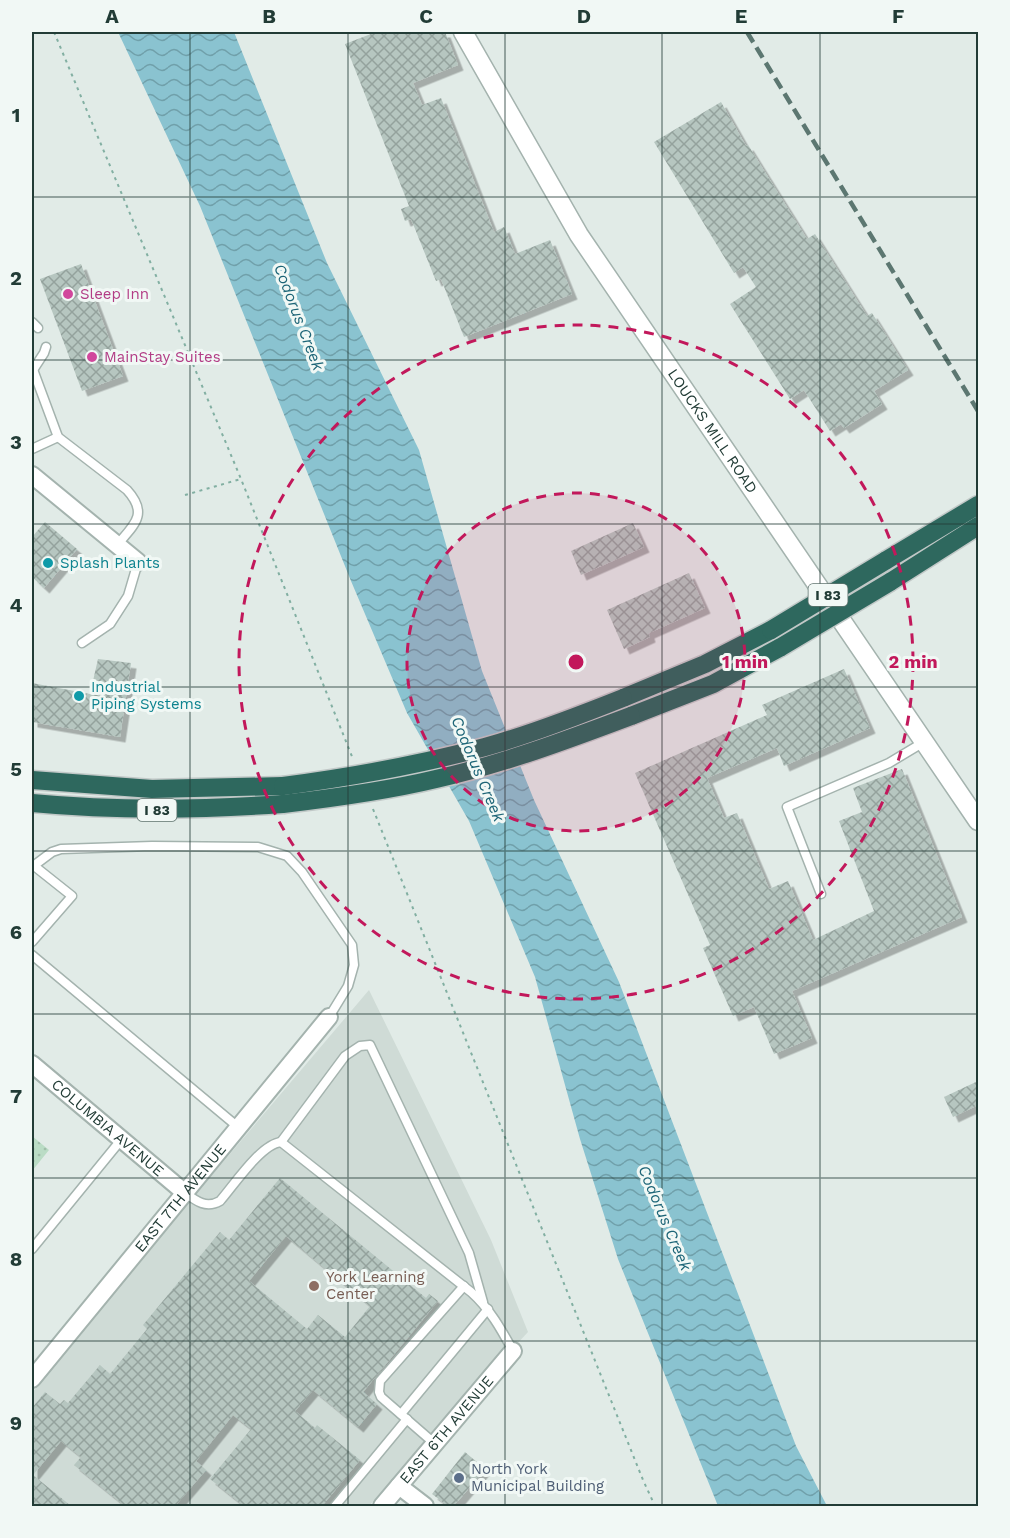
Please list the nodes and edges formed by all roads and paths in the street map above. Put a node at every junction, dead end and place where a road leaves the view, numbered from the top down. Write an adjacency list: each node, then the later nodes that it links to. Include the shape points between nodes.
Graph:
1 (463, 32): 14 (street, LOUCKS MILL ROAD, via 579,235)
2 (46, 347): 3 (lane)
3 (32, 369): 4 (lane)
4 (58, 437): 5 (lane); 11 (lane, via 135,499 137,522)
5 (32, 449)
6 (32, 475): 11 (street)
7 (241, 479): 8 (path)
8 (185, 495)
9 (974, 507): 16 (highway, I 83, bridge, via 771,630 705,664 568,720 487,747)
10 (975, 528): 16 (highway, I 83, bridge, via 782,647 713,684 631,716 538,751 435,780 336,798)
11 (117, 545): 12 (street)
12 (138, 562): 13 (lane, via 128,596 110,624)
13 (82, 643)
14 (924, 742): 18 (street, LOUCKS MILL ROAD); 20 (lane, via 889,763 787,807)
15 (32, 780): 16 (highway, I 83)
16 (283, 795): 17 (highway, I 83, via 223,808 166,810)
17 (32, 802)
18 (978, 821)
19 (32, 866): 21 (lane, via 72,896); 23 (lane, via 52,852 72,848 258,847 287,856 352,945 354,965 348,986)
20 (821, 894)
21 (32, 942)
22 (32, 955): 25 (lane)
23 (329, 1017): 25 (street, EAST 7TH AVENUE)
24 (32, 1064): 26 (street, COLUMBIA AVENUE)
25 (238, 1127): 28 (street, EAST 7TH AVENUE)
26 (121, 1140): 28 (street, COLUMBIA AVENUE); 29 (lane)
27 (281, 1142): 28 (lane, via 264,1150 215,1204 199,1203); 30 (lane); 31 (lane, via 345,1056 360,1046 370,1045 469,1253)
28 (184, 1192): 33 (street, EAST 7TH AVENUE)
29 (32, 1249)
30 (464, 1286): 31 (lane); 34 (lane, via 380,1381 381,1397)
31 (485, 1306): 32 (lane); 34 (lane)
32 (513, 1351): 35 (street, EAST 6TH AVENUE)
33 (32, 1379)
34 (404, 1417): 35 (lane); 37 (lane)
35 (434, 1443): 36 (street, EAST 6TH AVENUE)
36 (399, 1486): 38 (street, EAST 6TH AVENUE); 39 (street)
37 (335, 1506)
38 (382, 1506)
39 (425, 1506)

